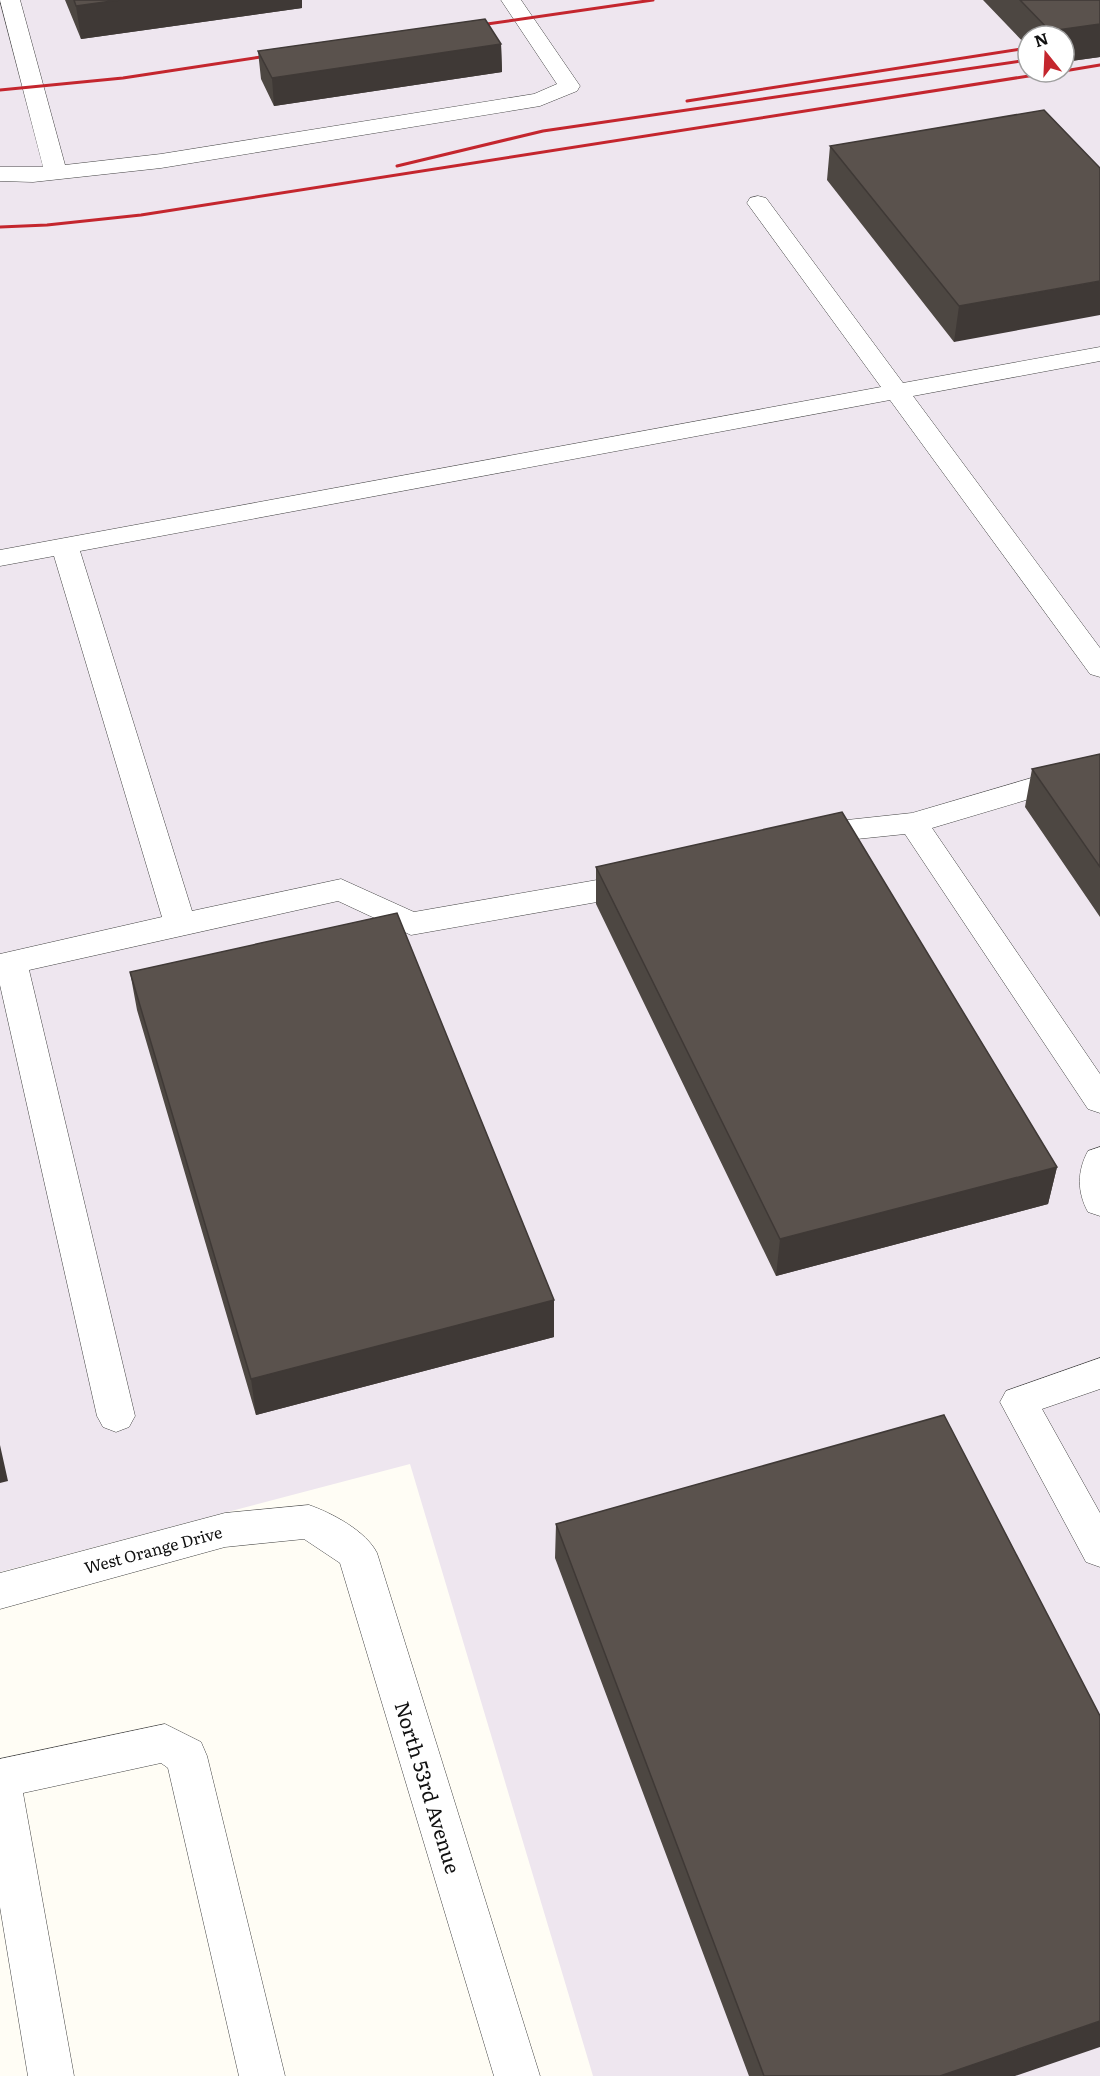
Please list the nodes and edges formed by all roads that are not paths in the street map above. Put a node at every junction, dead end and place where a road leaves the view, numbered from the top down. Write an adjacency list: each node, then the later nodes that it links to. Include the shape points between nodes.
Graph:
1 (10, 0): 3 (street)
2 (511, 0): 3 (street, via 569,86 540,100 161,161)
3 (56, 173): 4 (street)
4 (0, 174)
5 (758, 203): 7 (street)
6 (1100, 354): 7 (street)
7 (896, 392): 8 (street); 10 (street)
8 (65, 546): 9 (street); 15 (street)
9 (0, 558)
10 (1100, 668)
11 (1100, 768): 12 (street)
12 (913, 824): 13 (street, via 847,830); 17 (street)
13 (779, 847)
14 (666, 874): 15 (street, via 597,891 411,924 341,890)
15 (180, 924): 16 (street)
16 (5, 964): 21 (street)
17 (1100, 1100)
18 (1100, 1160): 19 (street, via 1096,1192)
19 (1100, 1202)
20 (1100, 1373): 23 (street, via 1019,1402)
21 (116, 1416)
22 (309, 1522): 24 (street, West Orange Drive, via 225,1530); 28 (street, North 53rd Avenue, via 357,1553)
23 (1100, 1550)
24 (0, 1591)
25 (0, 1780): 26 (street); 27 (street, via 165,1743 186,1756)
26 (51, 2076)
27 (262, 2076)
28 (517, 2076)

